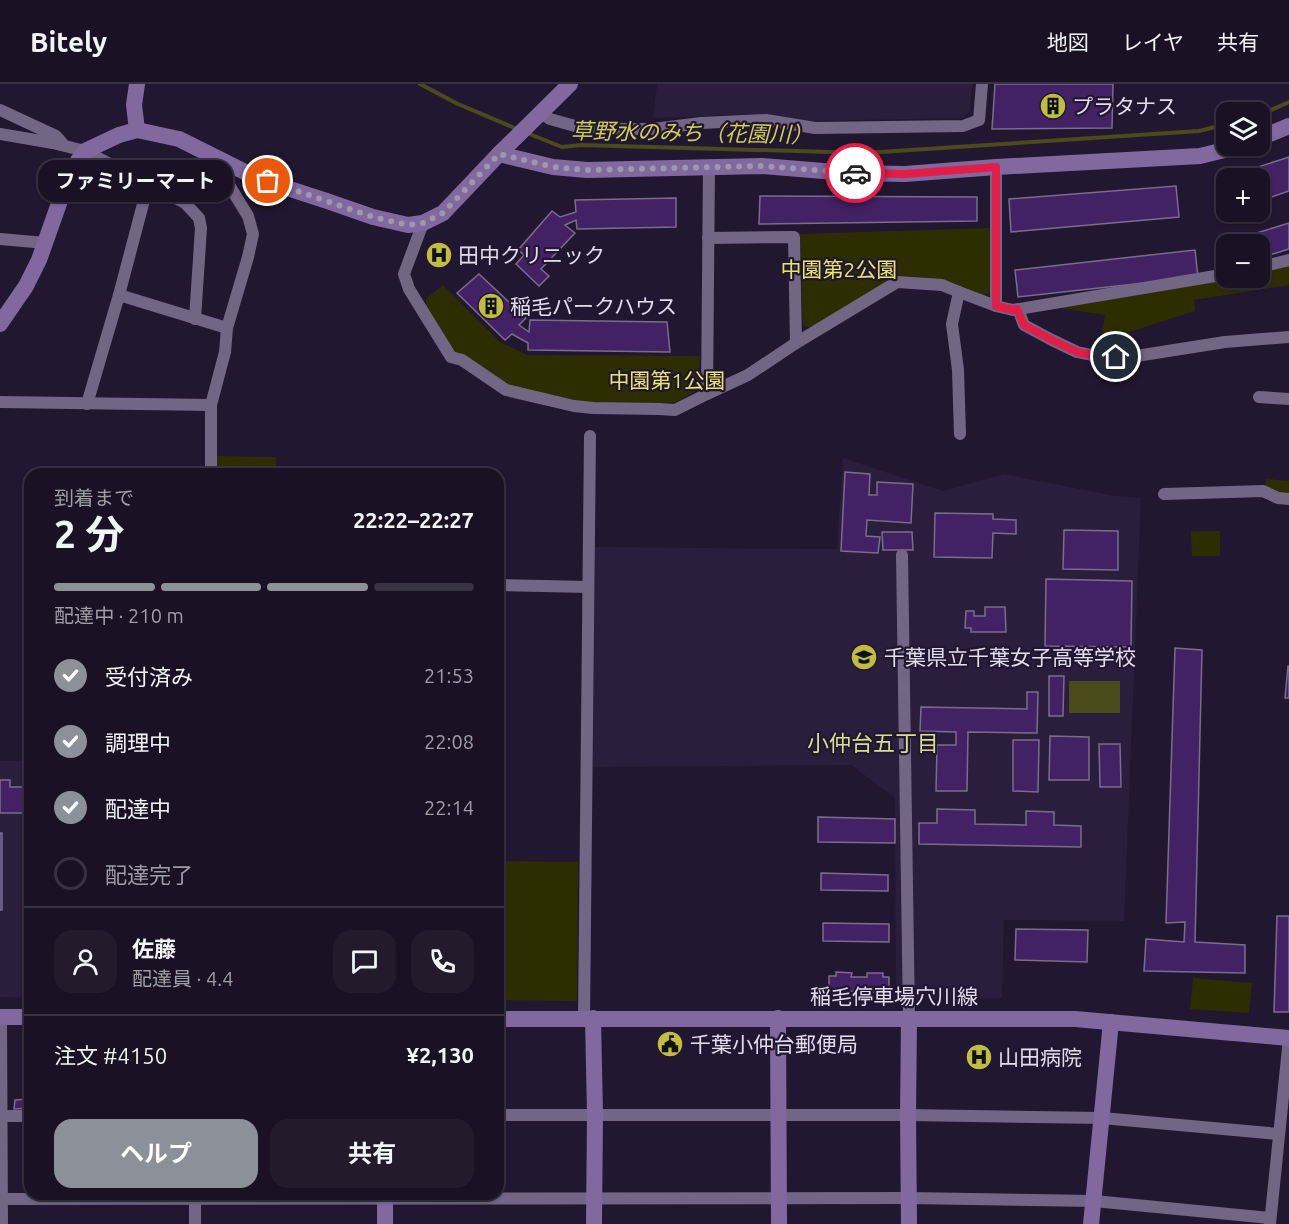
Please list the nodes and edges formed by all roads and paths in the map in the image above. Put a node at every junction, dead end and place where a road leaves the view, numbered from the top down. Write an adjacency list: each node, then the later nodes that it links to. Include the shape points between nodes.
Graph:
1 (137, 84): 7 (street)
2 (570, 84): 5 (street)
3 (982, 84): 5 (street, via 979,120 963,126 814,128 766,120 623,129 575,126)
4 (0, 110): 10 (street, via 56,136)
5 (537, 117): 13 (street)
6 (1289, 126): 9 (street)
7 (137, 130): 11 (street); 14 (street, via 179,140)
8 (0, 134): 10 (street)
9 (1270, 134)
10 (66, 146): 11 (street)
11 (85, 151): 17 (street); 21 (street, via 68,178)
12 (1216, 152): 16 (street)
13 (499, 154): 15 (street, via 553,167 587,170); 18 (street, via 443,213)
14 (216, 158): 18 (street, via 286,188 373,217 408,225); 31 (street, via 248,216 253,234)
15 (709, 166): 16 (street, via 905,174); 19 (street)
16 (996, 167): 27 (street)
17 (148, 185): 26 (street); 29 (street, via 185,203 199,218)
18 (423, 223): 34 (street, via 404,274 408,289 451,357 462,360 506,390 574,406 675,410)
19 (708, 238): 33 (street, via 794,237); 34 (street)
20 (0, 239): 21 (street)
21 (46, 243): 30 (street, via 26,286)
22 (1289, 261): 23 (street)
23 (1270, 265)
24 (1216, 276): 28 (street)
25 (959, 292): 27 (street); 33 (street, via 942,285 897,282); 40 (street, via 952,324)
26 (119, 296): 29 (street); 38 (street)
27 (996, 306): 28 (street)
28 (1017, 309): 32 (street, via 1024,325 1077,352 1101,357 1130,357 1225,342)
29 (195, 319): 31 (street)
30 (0, 324)
31 (227, 328): 39 (street)
32 (1289, 337)
33 (796, 343): 34 (street, via 748,375)
34 (707, 394)
35 (1259, 397): 36 (street)
36 (1289, 399)
37 (0, 402): 38 (street)
38 (87, 404): 39 (street)
39 (211, 405): 42 (street)
40 (960, 434)
41 (590, 436): 47 (street)
42 (211, 468)
43 (1164, 494): 44 (street, via 1263,491)
44 (1289, 499)
45 (902, 555): 53 (street)
46 (504, 585): 47 (street)
47 (588, 587): 51 (street)
48 (0, 1017): 49 (street); 60 (street)
49 (24, 1017)
50 (504, 1018): 51 (street, 稲毛停車場穴川線)
51 (589, 1018): 52 (street, 稲毛停車場穴川線); 57 (street)
52 (778, 1018): 53 (street, 稲毛停車場穴川線); 58 (street)
53 (909, 1019): 54 (street, 稲毛停車場穴川線); 59 (street)
54 (1111, 1022): 55 (street, 稲毛停車場穴川線); 62 (street)
55 (1289, 1038): 63 (street)
56 (504, 1115): 57 (street)
57 (595, 1115): 58 (street); 69 (street)
58 (779, 1115): 59 (street); 65 (street)
59 (908, 1115): 62 (street); 66 (street)
60 (0, 1116): 61 (street); 67 (street)
61 (24, 1116)
62 (1102, 1118): 63 (street); 72 (street)
63 (1280, 1134): 73 (street)
64 (504, 1198): 69 (street)
65 (779, 1198): 66 (street); 69 (street); 78 (street)
66 (908, 1198): 72 (street); 79 (street)
67 (1, 1199): 68 (street); 74 (street)
68 (24, 1199)
69 (594, 1199): 77 (street)
70 (195, 1200): 75 (street)
71 (385, 1200): 76 (street)
72 (1094, 1201): 73 (street); 80 (street)
73 (1270, 1221)
74 (2, 1224)
75 (195, 1224)
76 (385, 1224)
77 (594, 1224)
78 (779, 1224)
79 (909, 1224)
80 (1091, 1224)

